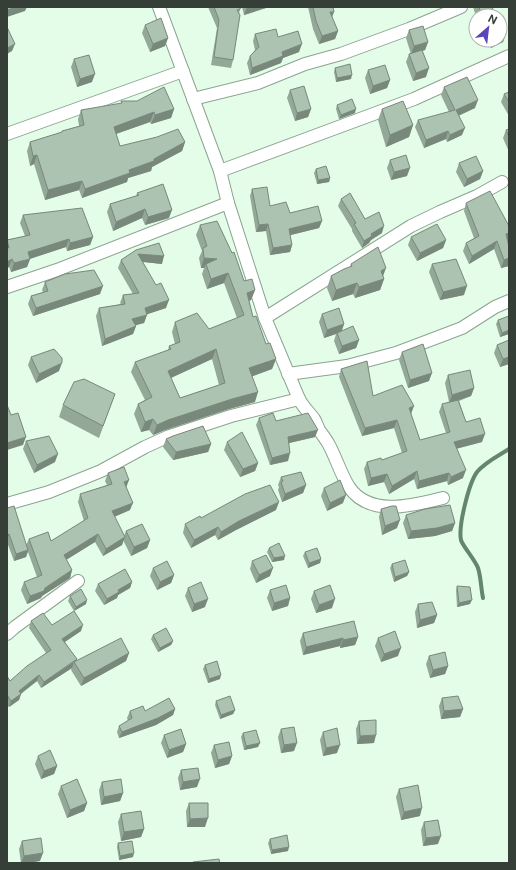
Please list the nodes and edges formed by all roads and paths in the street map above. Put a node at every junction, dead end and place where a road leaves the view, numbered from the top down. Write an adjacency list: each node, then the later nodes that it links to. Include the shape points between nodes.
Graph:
1 (159, 7): 4 (street)
2 (461, 7): 5 (street, via 409,29 341,54 305,64 258,83)
3 (509, 56): 7 (street, via 414,99)
4 (184, 71): 5 (street); 6 (street)
5 (193, 99): 7 (street)
6 (7, 134)
7 (220, 171): 9 (street)
8 (502, 182): 12 (street, via 411,226)
9 (228, 204): 10 (street); 12 (street)
10 (7, 287)
11 (509, 301): 13 (street, via 462,328 396,353 347,366)
12 (265, 318): 13 (street)
13 (288, 374): 14 (street)
14 (299, 399): 15 (street, via 314,420 337,466 356,496 376,506 416,505); 16 (street, via 232,416 167,437 101,471 49,492)
15 (444, 498)
16 (7, 504)
17 (78, 581): 18 (street)
18 (7, 634)

